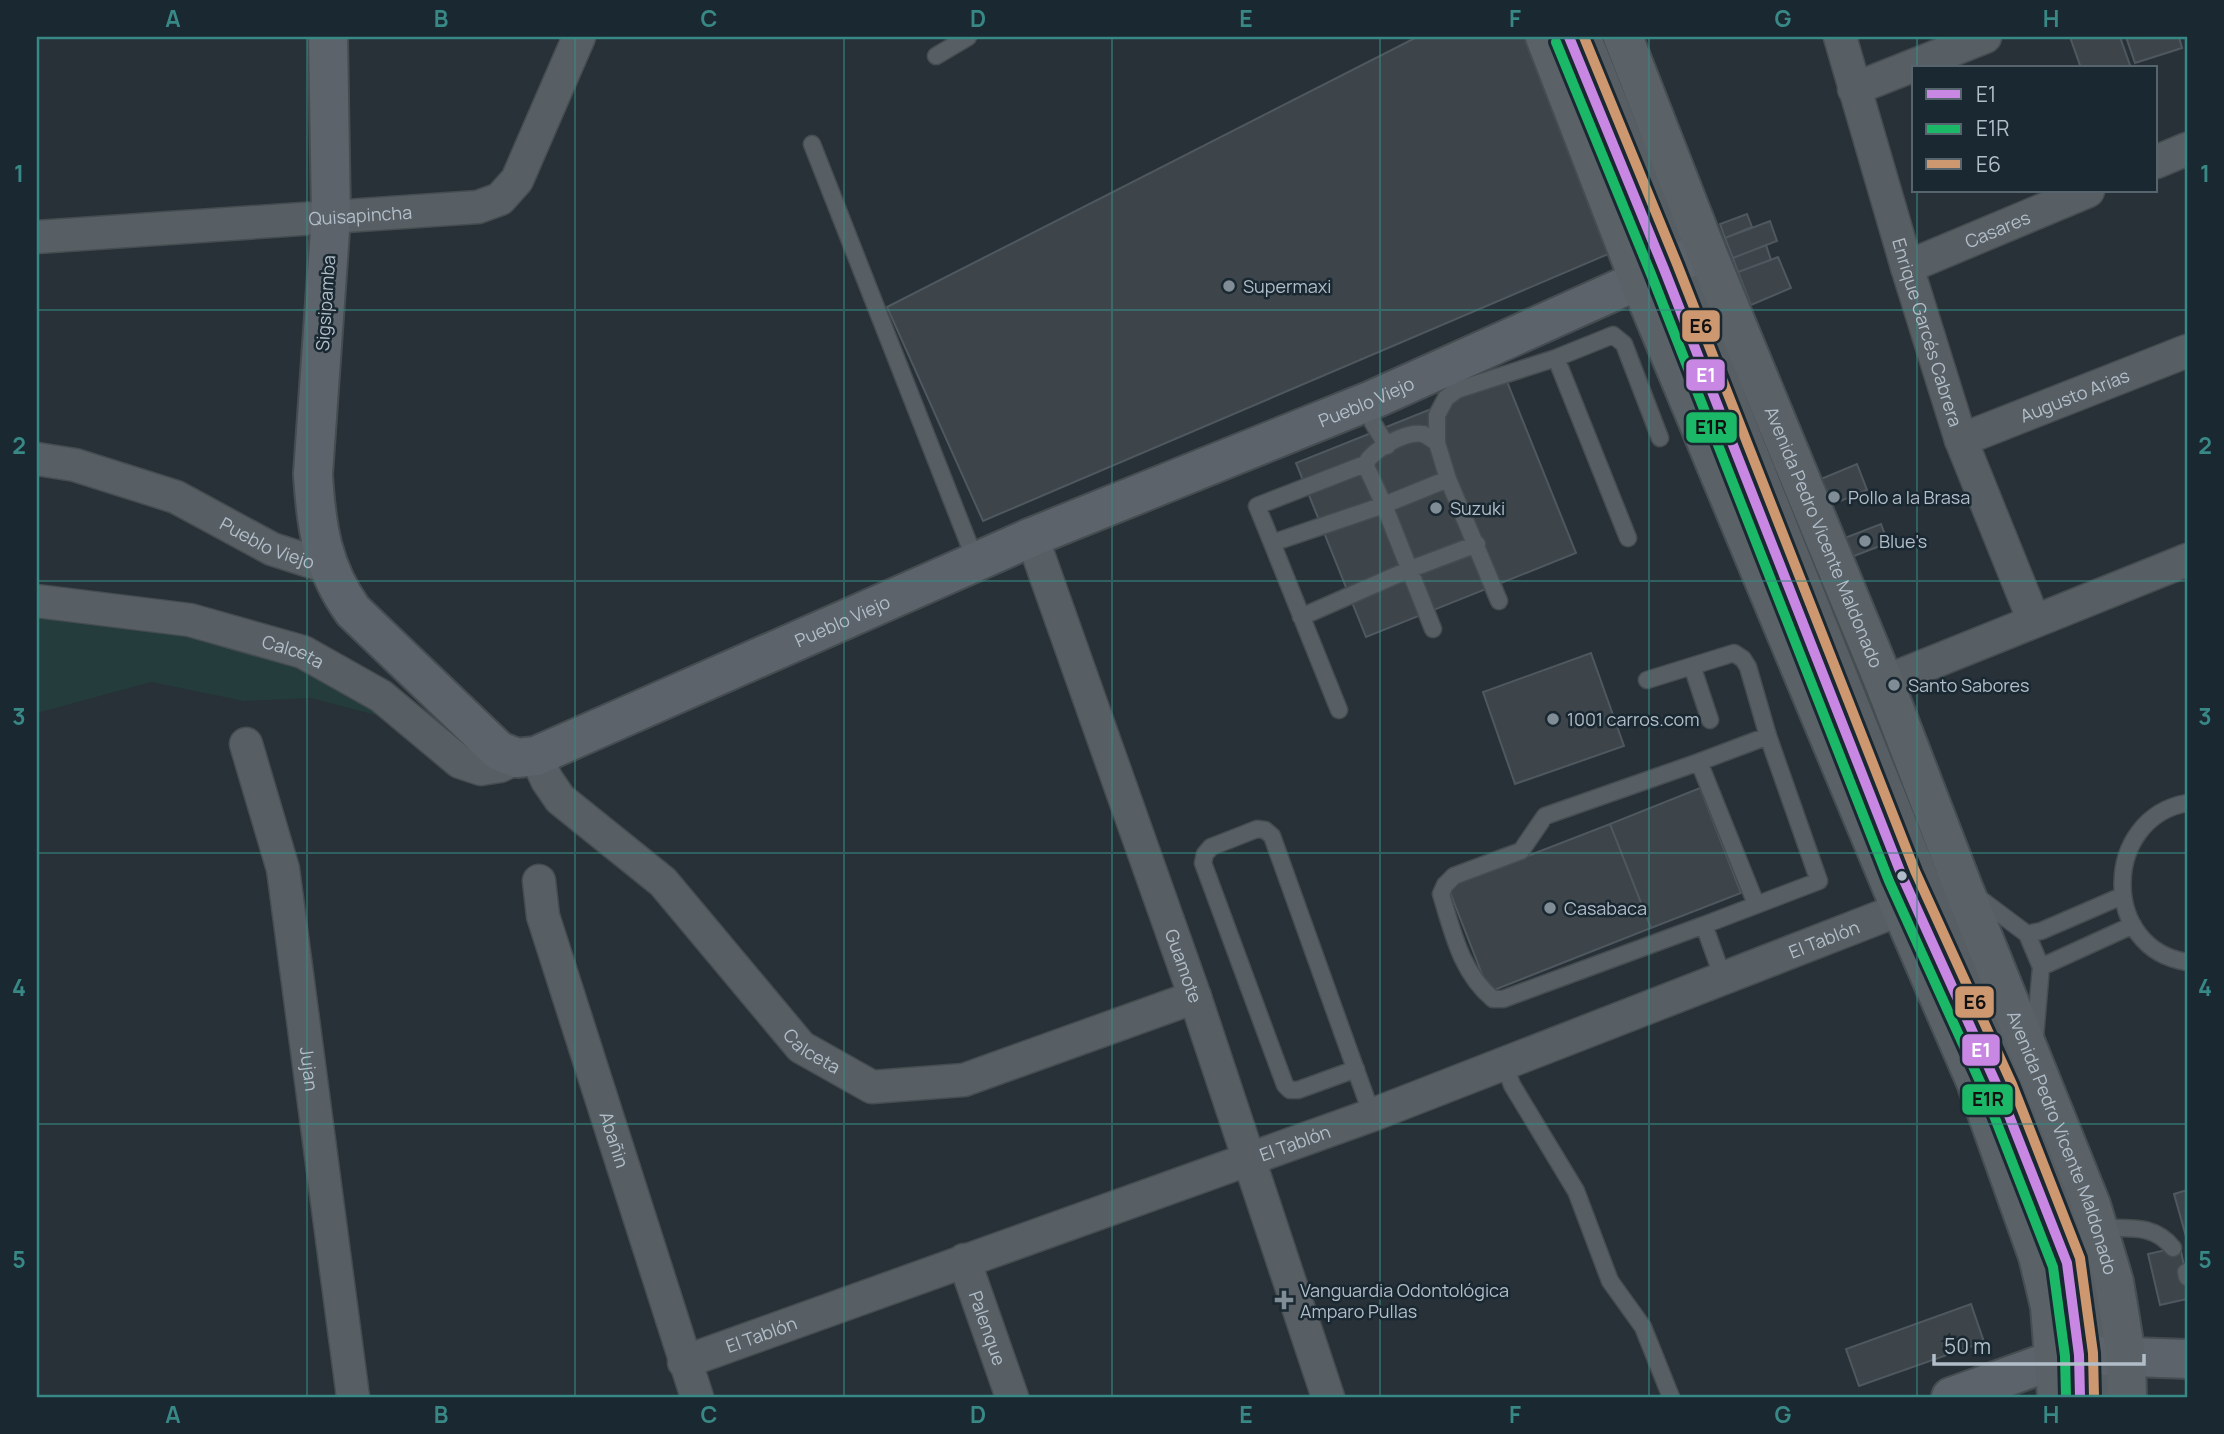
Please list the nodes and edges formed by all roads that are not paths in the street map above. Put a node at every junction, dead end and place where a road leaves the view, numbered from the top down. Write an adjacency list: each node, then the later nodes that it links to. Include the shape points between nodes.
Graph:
1 (328, 37): 16 (street, Sigsipamba)
2 (579, 37): 16 (street, Quisapincha, via 517,180 500,199 478,207)
3 (968, 37): 10 (lane)
4 (1545, 37): 18 (main road, Avenida Pedro Vicente Maldonado)
5 (1569, 37): 18 (lane)
6 (1593, 37): 18 (lane)
7 (1623, 37): 18 (main road, Avenida Pedro Vicente Maldonado)
8 (1840, 37): 11 (street, Enrique Garcés Cabrera)
9 (1985, 37): 11 (street)
10 (936, 56)
11 (1854, 89): 19 (street, Enrique Garcés Cabrera)
12 (812, 144): 36 (lane)
13 (2187, 149): 14 (street)
14 (2158, 161)
15 (2086, 192): 19 (street, Casares)
16 (331, 216): 17 (street, Quisapincha); 37 (street, Sigsipamba, via 313,474 315,511)
17 (37, 237)
18 (1673, 265): 22 (street, Pueblo Viejo); 46 (main road, Avenida Pedro Vicente Maldonado); 58 (main road, Avenida Pedro Vicente Maldonado); 74 (lane, via 1902,876 1999,1090 2067,1263); 74 (lane, via 2085,1257)
19 (1907, 267): 24 (street, Enrique Garcés Cabrera)
20 (2187, 351): 24 (street, Augusto Arias)
21 (1556, 358): 23 (lane, via 1614,335 1624,344); 25 (lane, via 1457,390 1446,398 1437,415); 32 (lane)
22 (1369, 401): 26 (lane); 31 (street, Pueblo Viejo)
23 (1660, 438)
24 (1961, 440): 42 (street, Enrique Garcés Cabrera)
25 (1437, 443): 26 (lane, via 1419,434); 29 (lane)
26 (1390, 444): 28 (lane)
27 (37, 459): 37 (street, Pueblo Viejo, via 75,465 176,498 272,549)
28 (1365, 464): 30 (lane); 33 (lane, via 1256,506)
29 (1448, 479): 30 (lane); 34 (lane)
30 (1384, 505): 33 (lane); 38 (lane)
31 (1032, 537): 36 (street, Pueblo Viejo); 65 (street, Guamote)
32 (1628, 538)
33 (1272, 543): 41 (lane)
34 (1476, 544): 38 (lane); 40 (lane)
35 (2187, 560): 42 (street)
36 (976, 562): 51 (street, Pueblo Viejo)
37 (328, 567): 51 (street, Pueblo Viejo, via 353,611 499,751)
38 (1408, 570): 41 (lane); 43 (lane)
39 (37, 601): 51 (street, Calceta, via 190,620 303,652 380,696 460,762 481,769)
40 (1499, 601)
41 (1301, 617): 47 (lane)
42 (2035, 621): 46 (street)
43 (1433, 629)
44 (1692, 666): 45 (lane); 48 (lane); 49 (lane, via 1734,653 1743,659)
45 (1647, 680)
46 (1884, 682): 55 (main road, Avenida Pedro Vicente Maldonado)
47 (1339, 710)
48 (1710, 720)
49 (1768, 736): 52 (lane); 57 (lane, via 1819,881)
50 (246, 744): 77 (street, Jujan, via 283,869)
51 (527, 757): 65 (street, Calceta, via 560,799 663,882 801,1047 872,1087 964,1080)
52 (1699, 762): 57 (lane); 59 (lane, via 1545,816 1521,851 1454,876 1441,894 1462,961 1493,999)
53 (2187, 803): 56 (lane, via 2151,820 2132,841 2122,868)
54 (539, 881): 76 (street, Abañin, via 542,916)
55 (1962, 885): 61 (lane); 68 (main road, Avenida Pedro Vicente Maldonado)
56 (2122, 896): 60 (lane); 61 (lane)
57 (1756, 904): 59 (lane)
58 (1901, 909): 64 (street, El Tablón); 74 (main road, Avenida Pedro Vicente Maldonado, via 1976,1082 2038,1256 2050,1306)
59 (1704, 925): 64 (lane)
60 (2133, 925): 62 (lane, via 2152,947); 63 (lane)
61 (2027, 934): 63 (lane)
62 (2187, 962)
63 (2040, 967): 68 (lane, via 2034,1049)
64 (1723, 978): 66 (street, El Tablón)
65 (1195, 997): 70 (street, Guamote)
66 (1504, 1063): 69 (street, El Tablón); 81 (lane, via 1512,1085 1576,1191 1610,1282 1643,1327)
67 (1356, 1069): 67 (lane, via 1272,836 1257,829 1211,847 1203,863 1285,1085 1298,1090); 69 (lane)
68 (2037, 1071): 71 (main road, Avenida Pedro Vicente Maldonado)
69 (1371, 1115): 70 (street, El Tablón)
70 (1248, 1160): 73 (street, El Tablón); 80 (street, Guamote)
71 (2098, 1228): 72 (lane, via 2148,1229); 74 (main road, Avenida Pedro Vicente Maldonado, via 2114,1282)
72 (2173, 1248)
73 (964, 1260): 76 (street, El Tablón); 79 (street, Palenque)
74 (2090, 1356): 75 (street); 82 (street); 83 (main road, Avenida Pedro Vicente Maldonado); 84 (lane); 85 (lane); 86 (main road, Avenida Pedro Vicente Maldonado)
75 (2187, 1359)
76 (684, 1362): 78 (street, Abañin)
77 (353, 1397)
78 (697, 1397)
79 (1012, 1397)
80 (1328, 1397)
81 (1671, 1397)
82 (1951, 1397)
83 (2057, 1397)
84 (2080, 1397)
85 (2103, 1397)
86 (2127, 1397)

